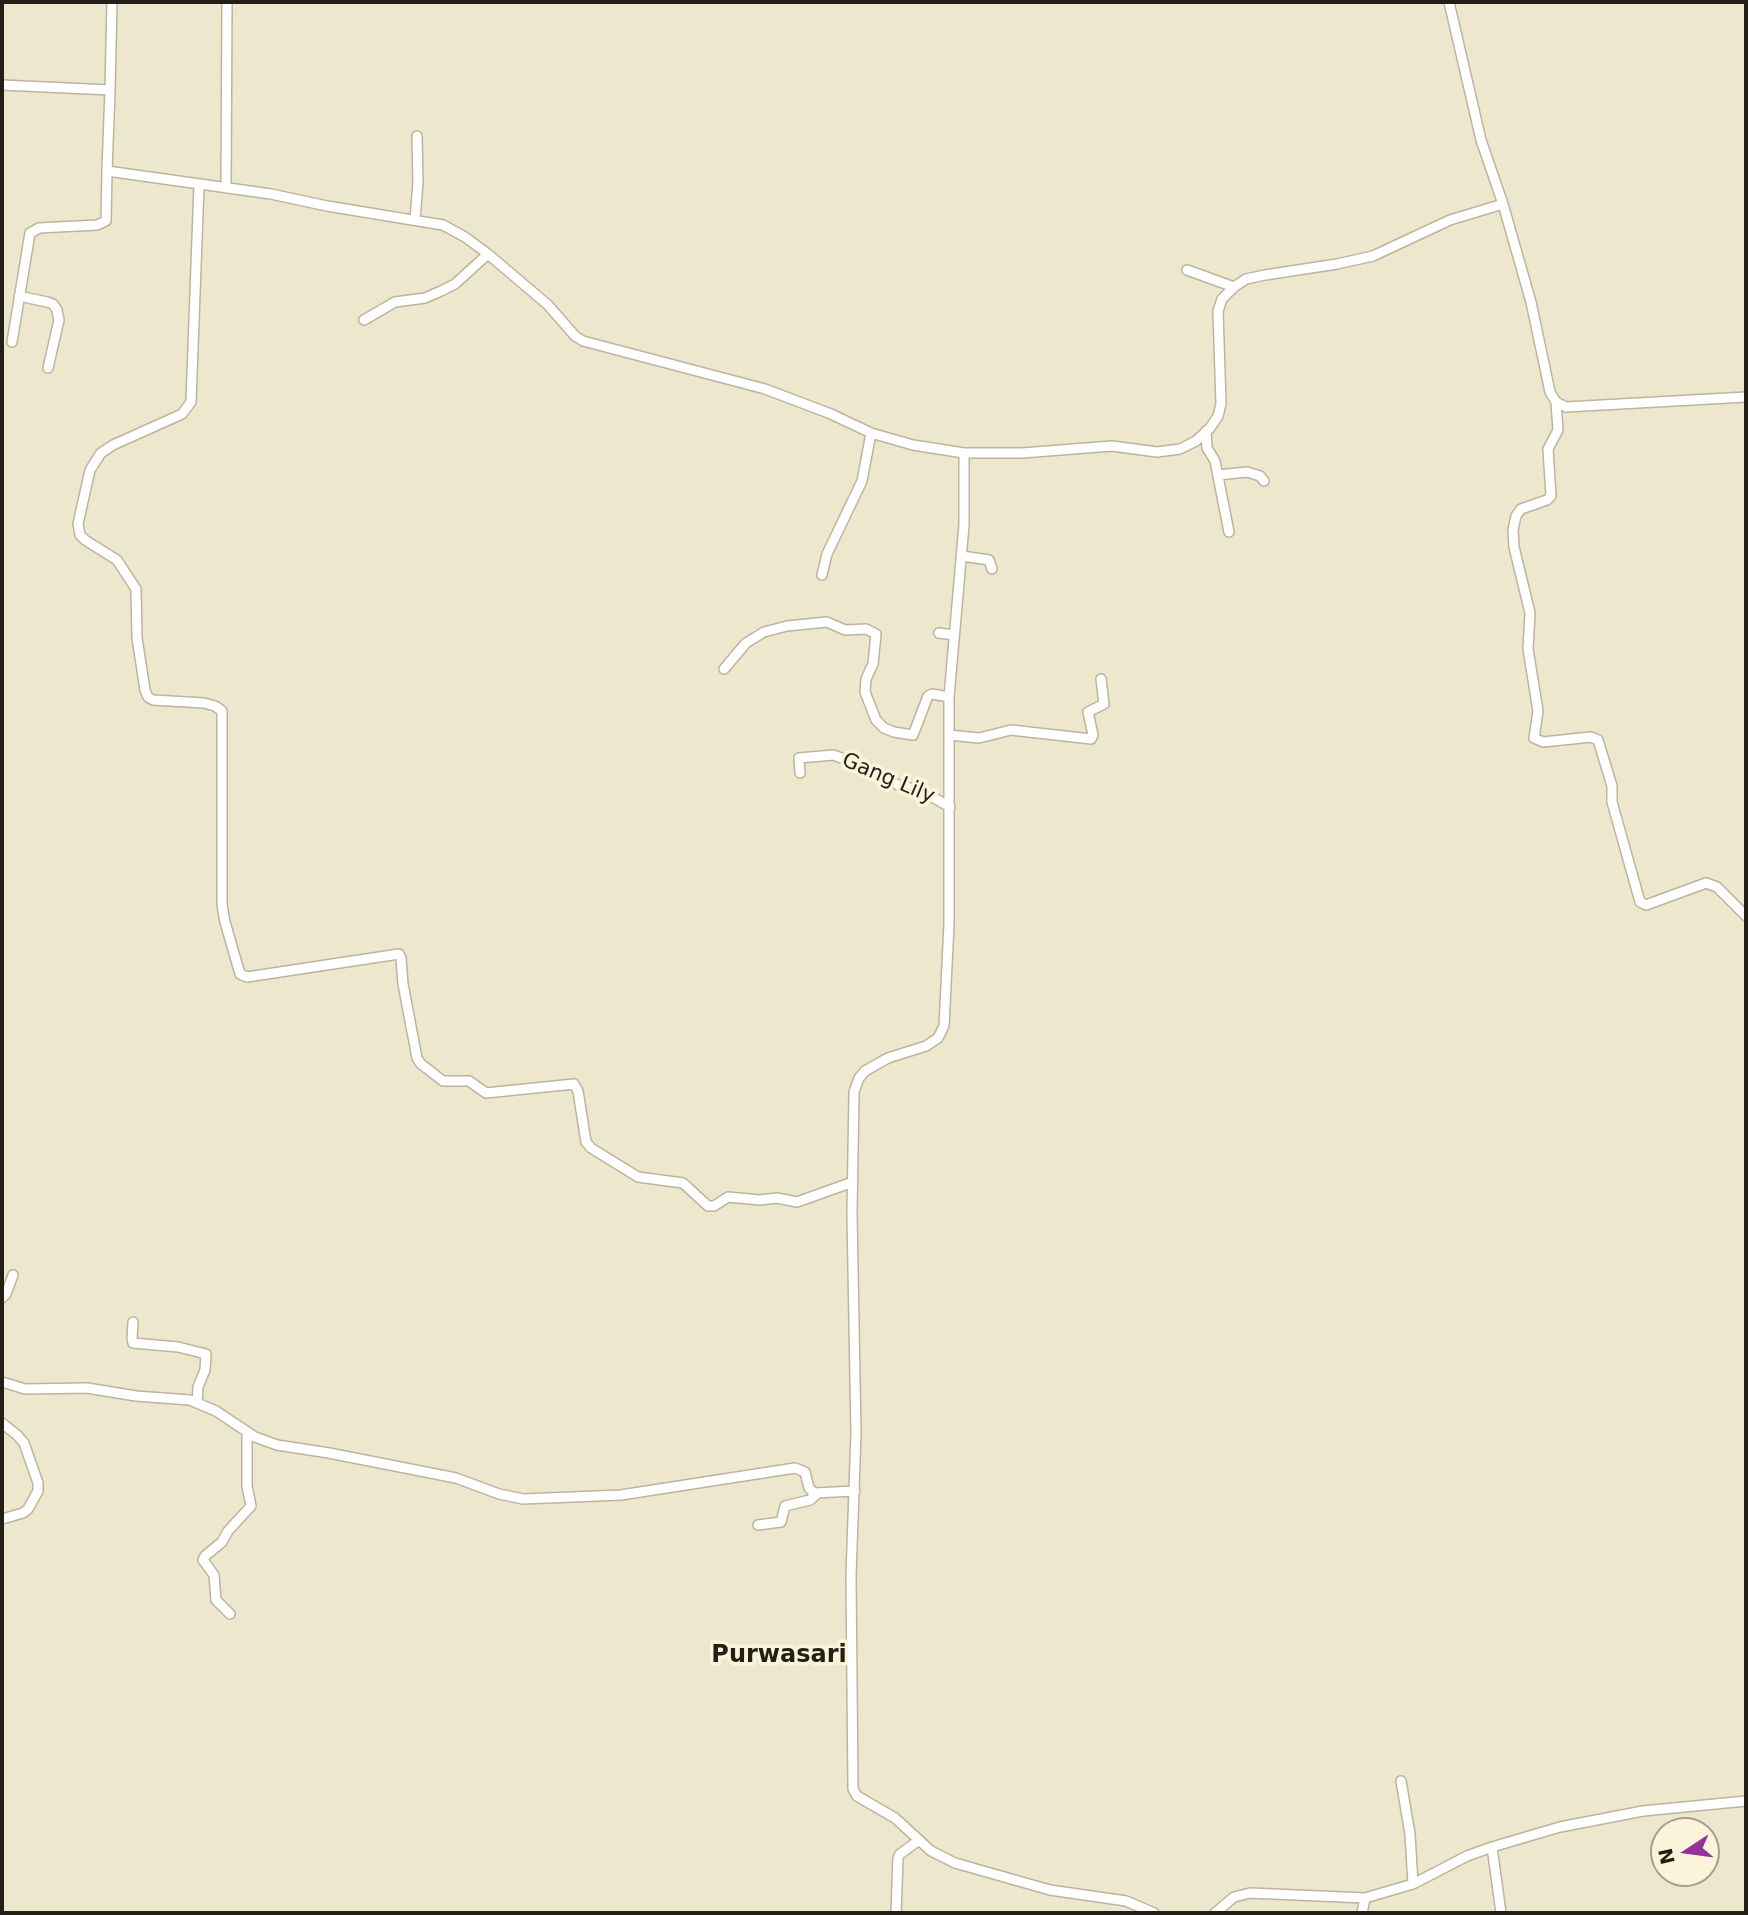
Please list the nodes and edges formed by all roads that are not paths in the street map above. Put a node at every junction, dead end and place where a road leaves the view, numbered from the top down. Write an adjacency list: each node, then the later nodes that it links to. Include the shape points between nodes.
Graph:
1 (112, 2): 5 (street)
2 (227, 2): 9 (street)
3 (1449, 2): 10 (street, via 1481,140)
4 (2, 85): 5 (street)
5 (110, 90): 7 (street)
6 (417, 136): 11 (street)
7 (107, 171): 8 (street); 15 (street, via 106,221 30,233)
8 (199, 185): 9 (street); 39 (street, via 190,405 182,414 101,453 90,470 78,524 80,535 117,560 136,589 137,638 148,697 204,703 222,711 222,905 240,974 247,977 399,954 417,1058 443,1081 469,1081 486,1093 574,1084 590,1148 638,1177 680,1181 708,1206 726,1197 797,1202)
9 (226, 188): 11 (street)
10 (1503, 204): 14 (street, via 1450,220 1373,256 1246,279); 20 (street)
11 (415, 220): 12 (street, via 443,226)
12 (488, 254): 16 (street, via 455,284 425,298 395,302); 22 (street, via 583,341 765,388)
13 (1187, 270): 14 (street)
14 (1234, 287): 21 (street, via 1219,305 1221,404)
15 (19, 296): 17 (street); 18 (street, via 53,304 57,310 59,320)
16 (364, 320)
17 (12, 342)
18 (48, 368)
19 (1746, 397): 20 (street, via 1566,407)
20 (1556, 402): 38 (street, via 1559,430 1548,449 1552,496 1521,509 1513,530 1530,614 1528,649 1538,703 1534,738 1543,742 1598,740 1642,904 1706,884 1717,887)
21 (1206, 431): 23 (street, via 1180,449 1157,452 1112,446); 24 (street, via 1207,449)
22 (871, 433): 23 (street); 29 (street, via 862,481 827,554)
23 (964, 453): 27 (street)
24 (1218, 475): 25 (street, via 1247,472); 26 (street)
25 (1264, 481)
26 (1229, 532)
27 (962, 556): 28 (street, via 989,560); 31 (street)
28 (992, 569)
29 (822, 575)
30 (939, 633): 31 (street)
31 (954, 635): 34 (street)
32 (724, 670): 34 (street, via 746,643 764,632 827,622 876,634 866,692 876,720 884,727 913,734 928,695)
33 (1101, 680): 35 (street, via 1104,704 1088,712 1091,739 1012,730 979,738)
34 (949, 697): 35 (street)
35 (949, 735): 37 (street)
36 (800, 773): 37 (street, Gang Lily, via 801,756 833,755)
37 (950, 807): 39 (street, via 944,1026 938,1038 926,1046 888,1058 859,1078 854,1091)
38 (1746, 916)
39 (853, 1182): 47 (street)
40 (13, 1275): 41 (street)
41 (2, 1298)
42 (133, 1322): 44 (street, via 133,1343 206,1354)
43 (2, 1382): 44 (street, via 25,1389 87,1388)
44 (197, 1403): 46 (street)
45 (2, 1423): 49 (street, via 23,1443 38,1491 23,1513)
46 (247, 1432): 48 (street, via 276,1445 456,1478 523,1499 621,1495 796,1468 805,1472 811,1491); 51 (street, via 251,1506 203,1560 214,1575 216,1600)
47 (855, 1491): 48 (street); 54 (street, via 853,1789 895,1818)
48 (818, 1493): 50 (street, via 810,1500 785,1506 781,1522)
49 (2, 1519)
50 (758, 1525)
51 (230, 1614)
52 (1401, 1781): 56 (street)
53 (1746, 1801): 55 (street, via 1643,1811 1560,1827)
54 (918, 1841): 58 (street, via 898,1858); 59 (street, via 955,1863 993,1875 1050,1890 1126,1901)
55 (1492, 1847): 56 (street); 62 (street)
56 (1413, 1884): 57 (street)
57 (1365, 1898): 60 (street, via 1250,1893 1234,1897); 61 (street)
58 (896, 1913)
59 (1154, 1913)
60 (1214, 1913)
61 (1362, 1913)
62 (1501, 1913)

